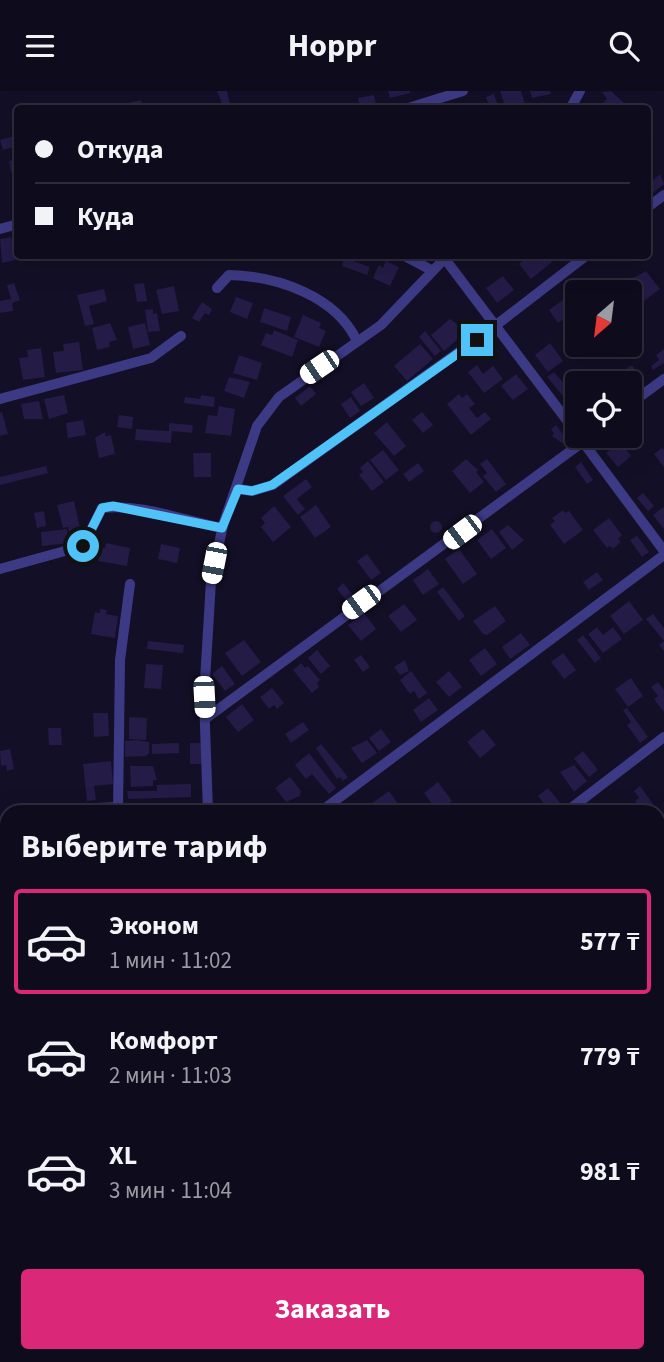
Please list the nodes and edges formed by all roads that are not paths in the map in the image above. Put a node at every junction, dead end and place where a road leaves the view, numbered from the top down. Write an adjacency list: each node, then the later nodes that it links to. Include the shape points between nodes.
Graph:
1 (463, 91): 2 (street)
2 (418, 105)
3 (410, 259): 7 (street)
4 (444, 259): 7 (street)
5 (447, 259): 9 (street)
6 (582, 259): 9 (street)
7 (433, 271): 11 (street, via 393,315)
8 (217, 288): 11 (street, via 229,275 295,289 338,313)
9 (495, 326): 15 (street); 18 (street, via 272,485 252,491)
10 (180, 336): 14 (street, via 152,358)
11 (357, 341): 18 (street, via 298,381 267,409 252,440)
12 (664, 379): 13 (street)
13 (642, 395)
14 (0, 399)
15 (565, 415)
16 (567, 448): 23 (street)
17 (590, 448): 20 (street)
18 (238, 489): 19 (street)
19 (222, 528): 21 (street, via 113,506 102,508 83,546); 23 (street, via 205,640)
20 (664, 553): 27 (street)
21 (0, 569)
22 (130, 584): 25 (street, via 120,660)
23 (205, 719): 26 (street)
24 (664, 737): 28 (street)
25 (118, 805)
26 (208, 805)
27 (329, 805)
28 (575, 805)

